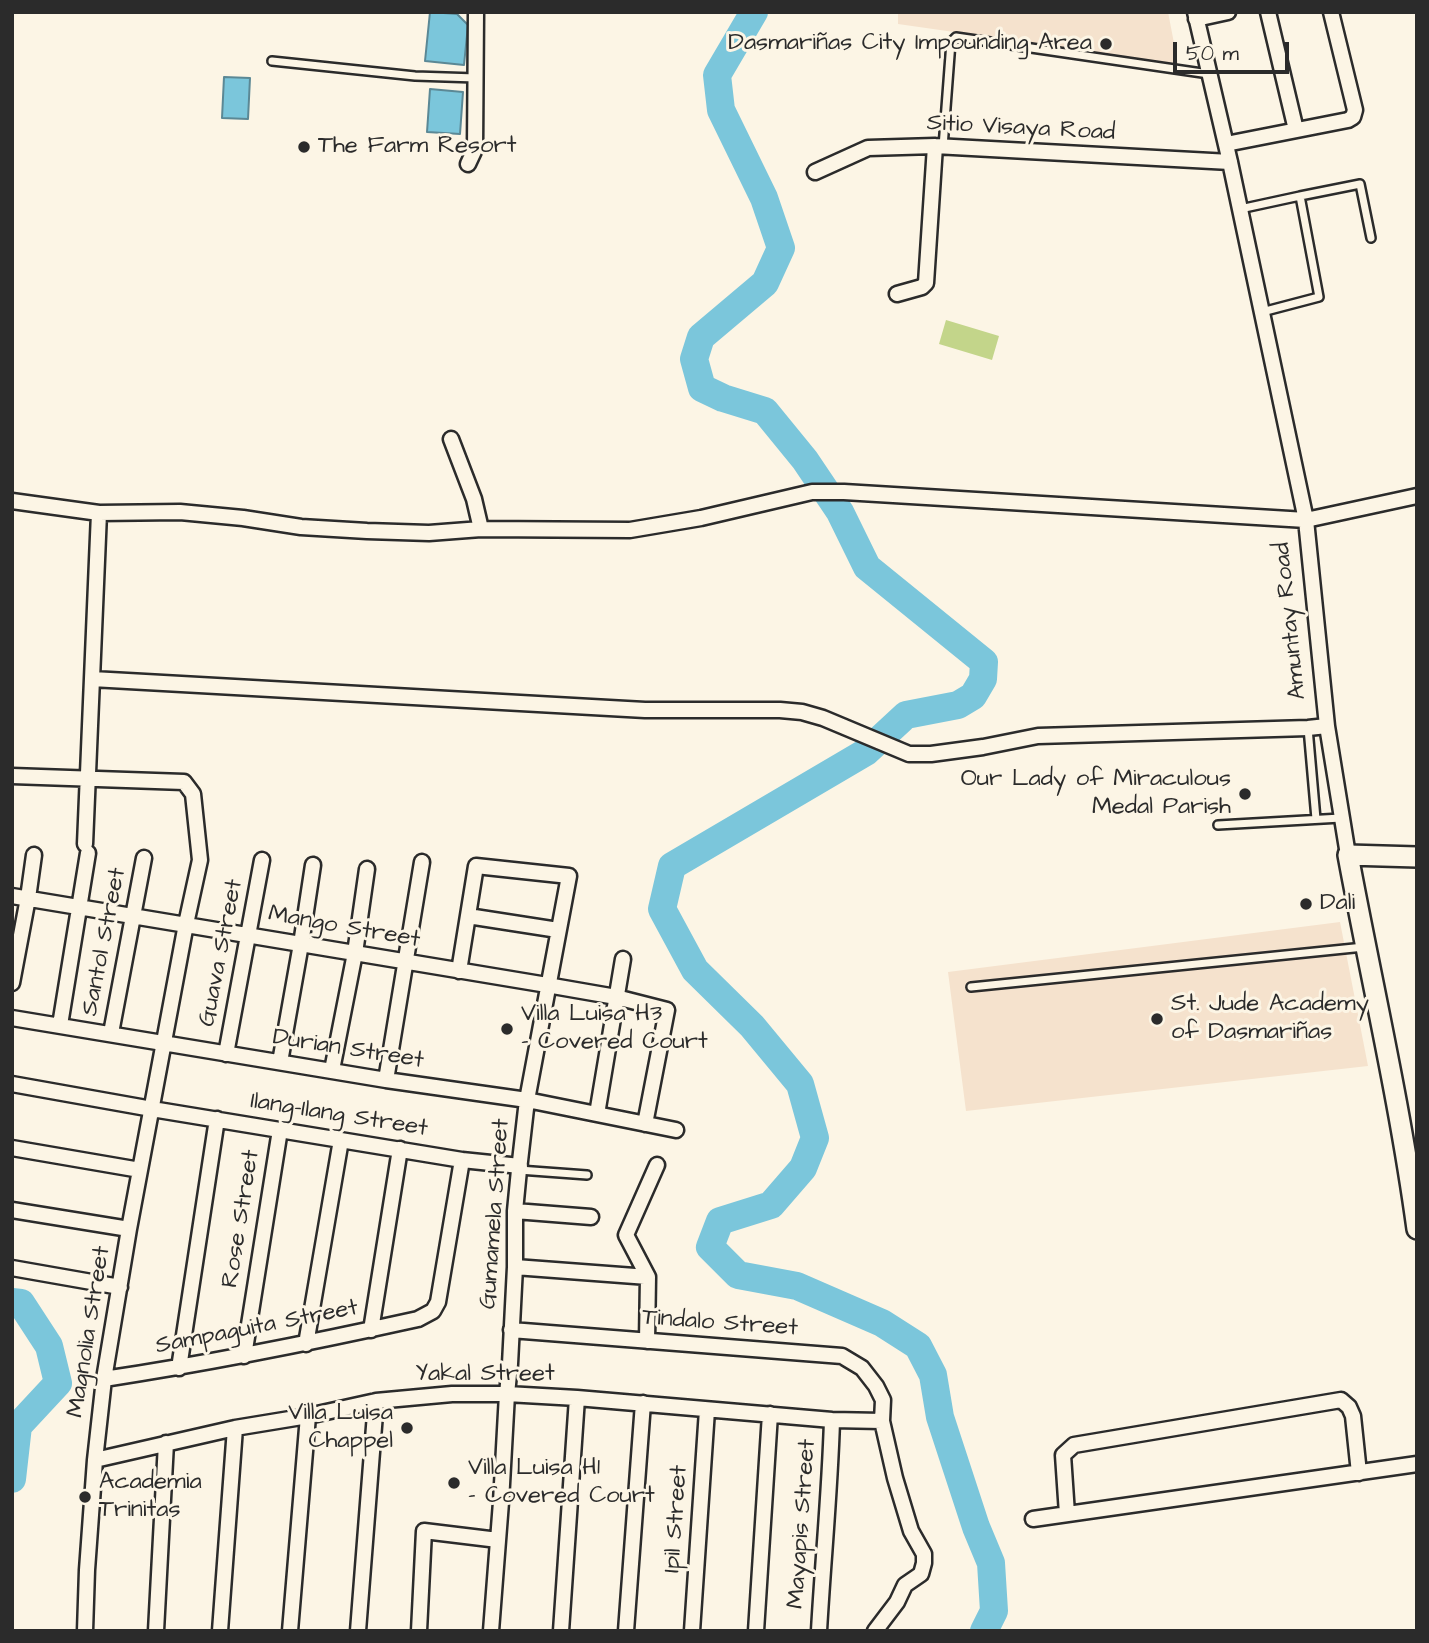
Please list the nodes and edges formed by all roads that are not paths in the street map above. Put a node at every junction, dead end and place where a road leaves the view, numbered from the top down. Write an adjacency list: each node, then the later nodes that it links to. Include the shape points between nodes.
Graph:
1 (476, 12): 8 (street)
2 (1228, 12): 5 (street)
3 (1268, 12): 9 (street)
4 (1331, 12): 9 (street, via 1353,117)
5 (1196, 15): 7 (street, Amuntay Road)
6 (272, 61): 8 (lane)
7 (1209, 74): 10 (street, Amuntay Road); 11 (lane, via 956,37 951,42)
8 (476, 78): 13 (street, via 475,149)
9 (1296, 130): 10 (street)
10 (1226, 144): 12 (street, Amuntay Road)
11 (939, 146): 12 (street, Sitio Visaya Road); 14 (street, Sitio Visaya Road, via 868,148); 18 (street, via 926,284)
12 (1230, 162): 16 (street, Amuntay Road)
13 (468, 163)
14 (815, 172)
15 (1300, 196): 16 (lane); 17 (lane, via 1360,184); 19 (lane, via 1319,298)
16 (1240, 209): 19 (street, Amuntay Road)
17 (1371, 238)
18 (897, 293)
19 (1262, 312): 24 (street, Amuntay Road)
20 (451, 439): 25 (street)
21 (1417, 496): 24 (street)
22 (12, 502): 23 (street)
23 (99, 513): 25 (street, via 180,513 367,531); 26 (street)
24 (1306, 520): 25 (street, via 812,492 630,530); 27 (street, Amuntay Road)
25 (481, 529)
26 (92, 679): 28 (street, via 645,710 802,712 909,754 1038,736); 30 (street)
27 (1327, 726): 28 (street); 31 (street, Amuntay Road)
28 (1308, 728): 32 (lane)
29 (12, 776): 30 (street)
30 (88, 778): 44 (street); 47 (street, Magnolia Street, via 184,782 193,794 200,860)
31 (1341, 818): 32 (lane); 35 (street, Amuntay Road)
32 (1316, 819): 33 (lane)
33 (1218, 825)
34 (34, 855): 43 (street)
35 (1348, 855): 36 (street); 51 (street, Amuntay Road)
36 (1417, 857)
37 (144, 858): 45 (street, Santol Street)
38 (262, 860): 49 (street, Guava Street)
39 (422, 862): 54 (street)
40 (313, 865): 50 (street)
41 (367, 869): 52 (street)
42 (12, 896): 43 (street, Mango Street)
43 (28, 898): 44 (street, Mango Street); 56 (street)
44 (78, 907): 45 (street, Mango Street); 61 (street)
45 (132, 916): 47 (street, Mango Street); 62 (street, Santol Street)
46 (468, 916): 48 (street); 48 (street, Gumamela Street, via 476,866 569,876); 55 (street)
47 (186, 924): 49 (street, Mango Street); 63 (street, Magnolia Street)
48 (558, 930): 57 (street, Gumamela Street)
49 (249, 934): 50 (street, Mango Street); 64 (street, Guava Street)
50 (301, 944): 52 (street, Mango Street); 65 (street)
51 (1365, 947): 58 (lane); 87 (street, Amuntay Road)
52 (355, 953): 54 (street, Mango Street); 66 (street)
53 (623, 959): 59 (street)
54 (406, 962): 55 (street, Mango Street); 67 (street)
55 (459, 971): 57 (street, Mango Street)
56 (12, 983)
57 (547, 985): 59 (street, Mango Street); 69 (street, Gumamela Street)
58 (971, 988)
59 (616, 997): 71 (street); 73 (street, Mango Street, via 667,1010)
60 (12, 1017): 61 (street, Durian Street)
61 (60, 1025): 62 (street, Durian Street)
62 (111, 1033): 63 (street, Durian Street)
63 (165, 1042): 64 (street, Durian Street); 70 (street, Magnolia Street)
64 (226, 1054): 65 (street, Durian Street)
65 (280, 1062): 66 (street, Durian Street)
66 (332, 1070): 67 (street, Durian Street)
67 (386, 1080): 69 (street, Durian Street)
68 (12, 1084): 70 (street, Ilang-Ilang Street)
69 (527, 1100): 71 (street, Durian Street); 81 (street, Gumamela Street)
70 (152, 1109): 72 (street, Ilang-Ilang Street); 82 (street, Magnolia Street)
71 (597, 1114): 73 (street, Durian Street)
72 (217, 1119): 74 (street, Ilang-Ilang Street); 98 (street)
73 (645, 1124): 75 (street, Durian Street)
74 (279, 1130): 76 (street, Ilang-Ilang Street); 97 (street, Rose Street)
75 (676, 1130)
76 (341, 1140): 78 (street, Ilang-Ilang Street); 96 (street)
77 (12, 1147): 82 (street)
78 (400, 1149): 79 (street, Ilang-Ilang Street); 93 (street)
79 (462, 1160): 81 (street, Ilang-Ilang Street); 93 (street, Sampaguita Street, via 438,1302 433,1311 418,1319)
80 (657, 1166): 91 (street, via 626,1235)
81 (519, 1168): 83 (lane); 85 (street, Gumamela Street)
82 (140, 1170): 88 (street, Magnolia Street)
83 (587, 1175)
84 (12, 1210): 88 (street)
85 (515, 1211): 86 (street); 89 (street, Gumamela Street)
86 (591, 1217)
87 (1417, 1228)
88 (129, 1229): 92 (street, Magnolia Street)
89 (515, 1267): 91 (street); 94 (street, Gumamela Street)
90 (12, 1268): 92 (street)
91 (648, 1277): 95 (street)
92 (120, 1287): 99 (street, Magnolia Street)
93 (371, 1330): 96 (street, Sampaguita Street)
94 (511, 1330): 95 (street, Tindalo Street); 100 (street, Gumamela Street)
95 (647, 1341): 108 (street, Tindalo Street, via 842,1356 862,1368 876,1386 883,1401)
96 (306, 1344): 97 (street, Sampaguita Street)
97 (244, 1356): 98 (street, Sampaguita Street)
98 (179, 1368): 99 (street, Sampaguita Street)
99 (104, 1379): 111 (street, Magnolia Street)
100 (506, 1394): 101 (street, Yakal Street); 102 (street, Yakal Street); 116 (street, Gumamela Street)
101 (578, 1398): 103 (street, Yakal Street); 124 (street)
102 (376, 1401): 106 (street, Yakal Street); 121 (street)
103 (643, 1403): 104 (street, Yakal Street); 125 (street)
104 (707, 1409): 105 (street, Yakal Street); 126 (street, Ipil Street)
105 (770, 1414): 107 (street, Yakal Street); 127 (street)
106 (308, 1416): 109 (street, Yakal Street); 120 (street)
107 (832, 1420): 108 (street, Yakal Street); 128 (street, Mayapis Street)
108 (882, 1421): 129 (street, Tindalo Street, via 895,1478 924,1563 921,1574 905,1585)
109 (235, 1428): 110 (street, Yakal Street); 119 (street)
110 (166, 1443): 111 (street, Yakal Street); 118 (street)
111 (94, 1460): 117 (street, Magnolia Street)
112 (1417, 1464): 113 (street)
113 (1359, 1473): 114 (street); 114 (street, via 1353,1416 1341,1400 1074,1445 1063,1455)
114 (1067, 1514): 115 (street)
115 (1033, 1519)
116 (498, 1540): 122 (street, via 424,1531); 123 (street, Gumamela Street)
117 (85, 1631)
118 (156, 1631)
119 (220, 1631)
120 (290, 1631)
121 (358, 1631)
122 (419, 1631)
123 (491, 1631)
124 (561, 1631)
125 (626, 1631)
126 (692, 1631)
127 (756, 1631)
128 (819, 1631)
129 (876, 1631)

